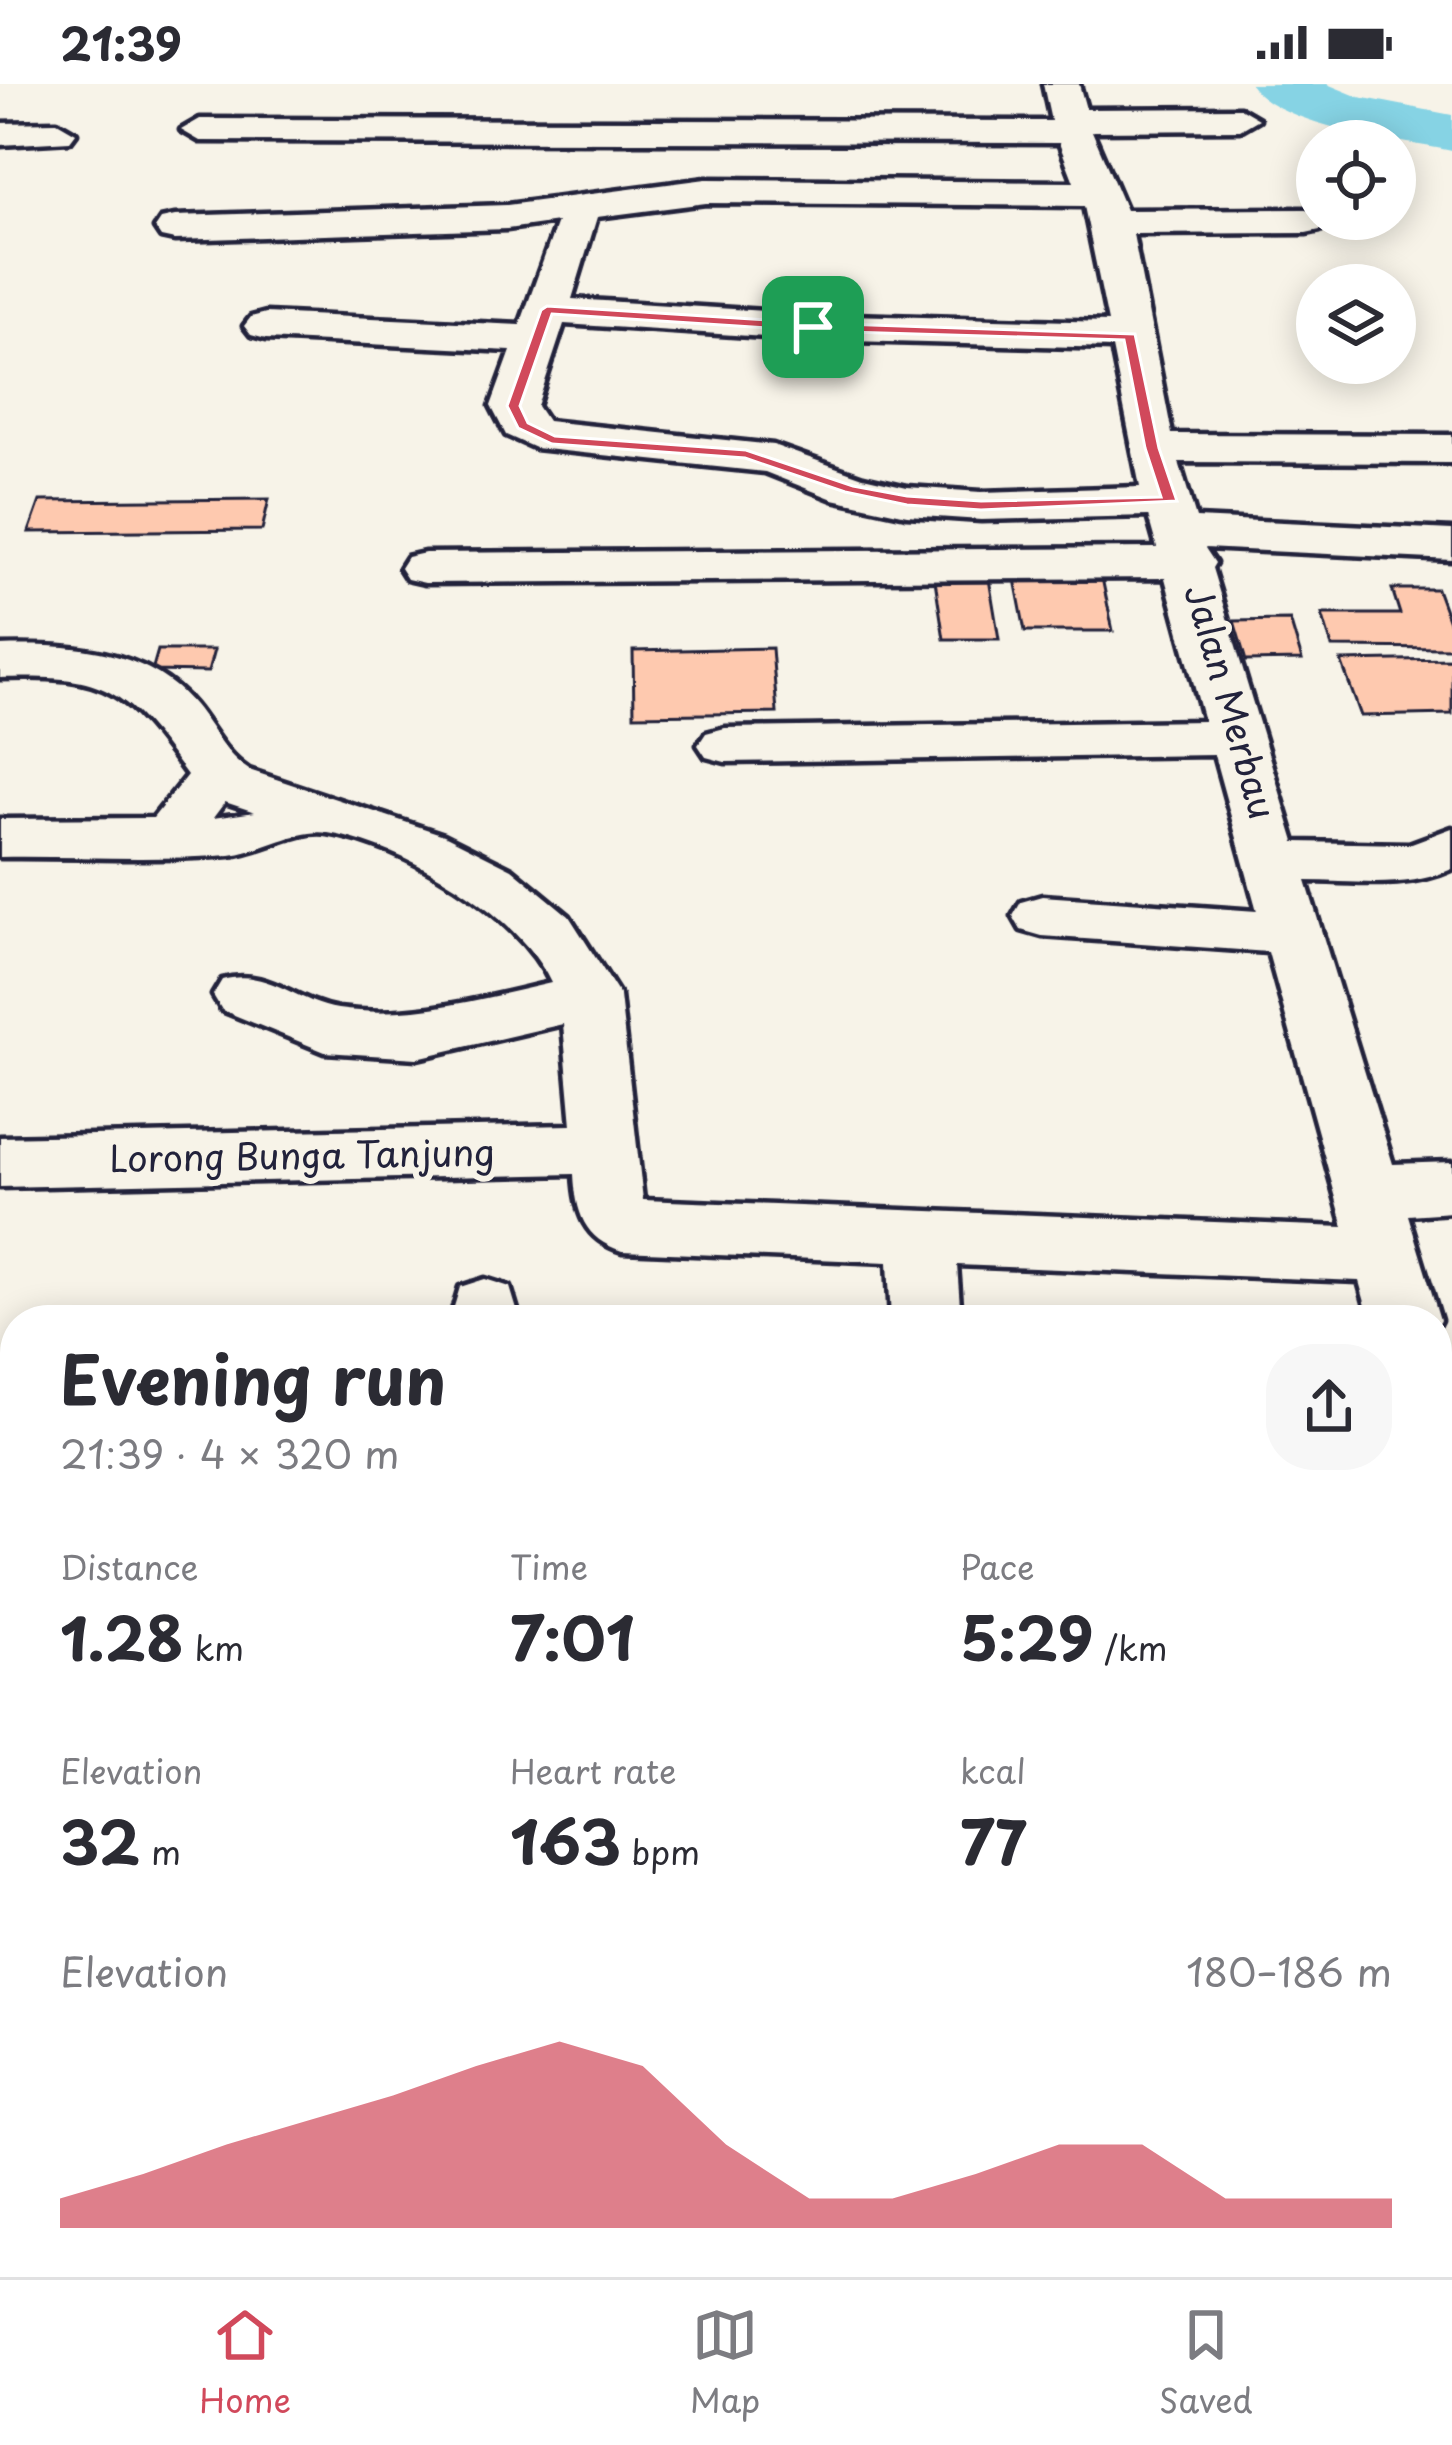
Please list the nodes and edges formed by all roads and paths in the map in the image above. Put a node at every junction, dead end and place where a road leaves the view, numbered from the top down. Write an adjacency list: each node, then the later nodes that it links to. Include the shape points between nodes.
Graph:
1 (1068, 112): 2 (street); 3 (street); 7 (street, Jalan Merbau)
2 (1240, 118)
3 (200, 130)
4 (57, 133): 5 (street)
5 (0, 134)
6 (574, 206): 7 (street, via 706,190); 9 (street, via 478,219); 10 (street, via 578,221)
7 (1106, 208): 8 (street); 12 (street, Jalan Merbau)
8 (1296, 220)
9 (175, 228)
10 (542, 324): 11 (street); 12 (street); 15 (street, via 514,406 522,425 552,440 746,454 907,501)
11 (266, 326)
12 (1130, 336): 13 (street, Jalan Merbau)
13 (1152, 448): 14 (street); 15 (street, Jalan Merbau)
14 (1452, 449)
15 (1180, 532): 16 (street); 17 (street); 19 (street, Jalan Merbau)
16 (1452, 545)
17 (425, 568)
18 (0, 662): 21 (street, via 70,661 130,678 167,707)
19 (1239, 738): 20 (street); 26 (street, Jalan Merbau)
20 (725, 745)
21 (217, 774): 22 (street); 23 (street)
22 (327, 813): 23 (street, via 234,836); 30 (street, via 469,869 531,910 559,940)
23 (169, 837): 24 (street)
24 (0, 838)
25 (1452, 847): 26 (street, via 1416,863)
26 (1275, 861): 28 (street, Jalan Merbau)
27 (1042, 916): 28 (street)
28 (1296, 934): 34 (street, Jalan Merbau)
29 (244, 995): 30 (street, via 325,1030 417,1036)
30 (589, 996): 31 (street)
31 (604, 1148): 32 (street, Lorong Bunga Tanjung); 35 (street, via 612,1212 622,1225)
32 (0, 1162)
33 (1452, 1187): 34 (street)
34 (1369, 1191): 36 (street, Jalan Merbau)
35 (921, 1237): 36 (street); 37 (street)
36 (1387, 1255): 38 (street, Jalan Merbau)
37 (925, 1305)
38 (1401, 1305)

